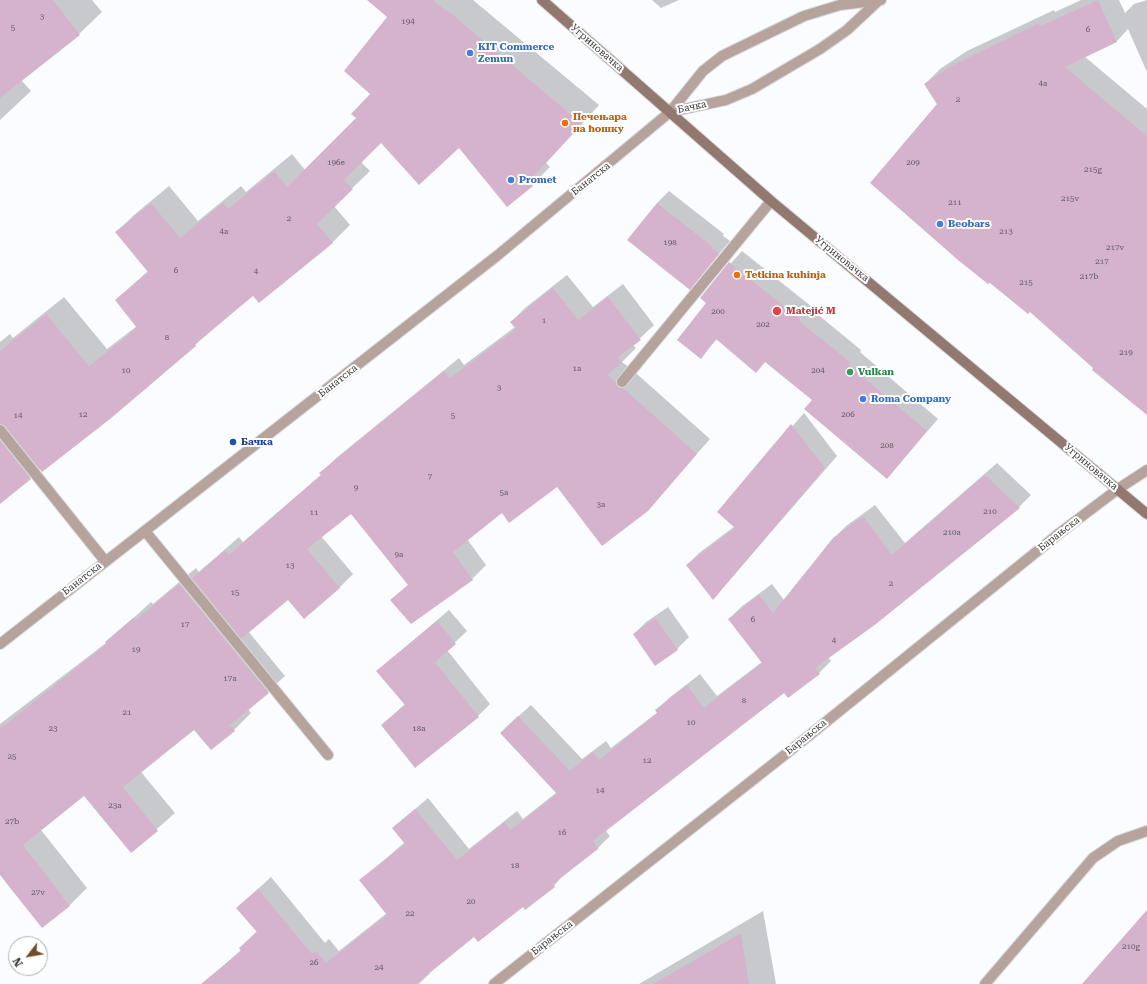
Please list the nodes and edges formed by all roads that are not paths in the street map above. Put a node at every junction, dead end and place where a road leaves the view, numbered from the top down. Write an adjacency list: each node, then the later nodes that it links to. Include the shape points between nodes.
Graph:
1 (542, 0): 3 (main road, Угриновачка)
2 (879, 1): 3 (street, Бачка, via 847,30 820,49 752,89 726,100); 3 (street, Бачка, via 840,5 804,16 722,56 703,71)
3 (670, 112): 4 (main road, Угриновачка); 10 (street, Банатска, via 498,255)
4 (771, 201): 5 (street); 8 (main road, Угриновачка)
5 (622, 382)
6 (0, 430): 11 (street)
7 (1147, 470): 8 (street, Барањска)
8 (1118, 489): 9 (main road, Угриновачка); 15 (street, Барањска)
9 (1147, 514)
10 (145, 531): 11 (street, Банатска); 13 (street)
11 (105, 561): 12 (street, Банатска)
12 (0, 644)
13 (328, 755)
14 (1147, 831): 16 (street, via 1118,842 1093,858)
15 (494, 984)
16 (985, 984)

